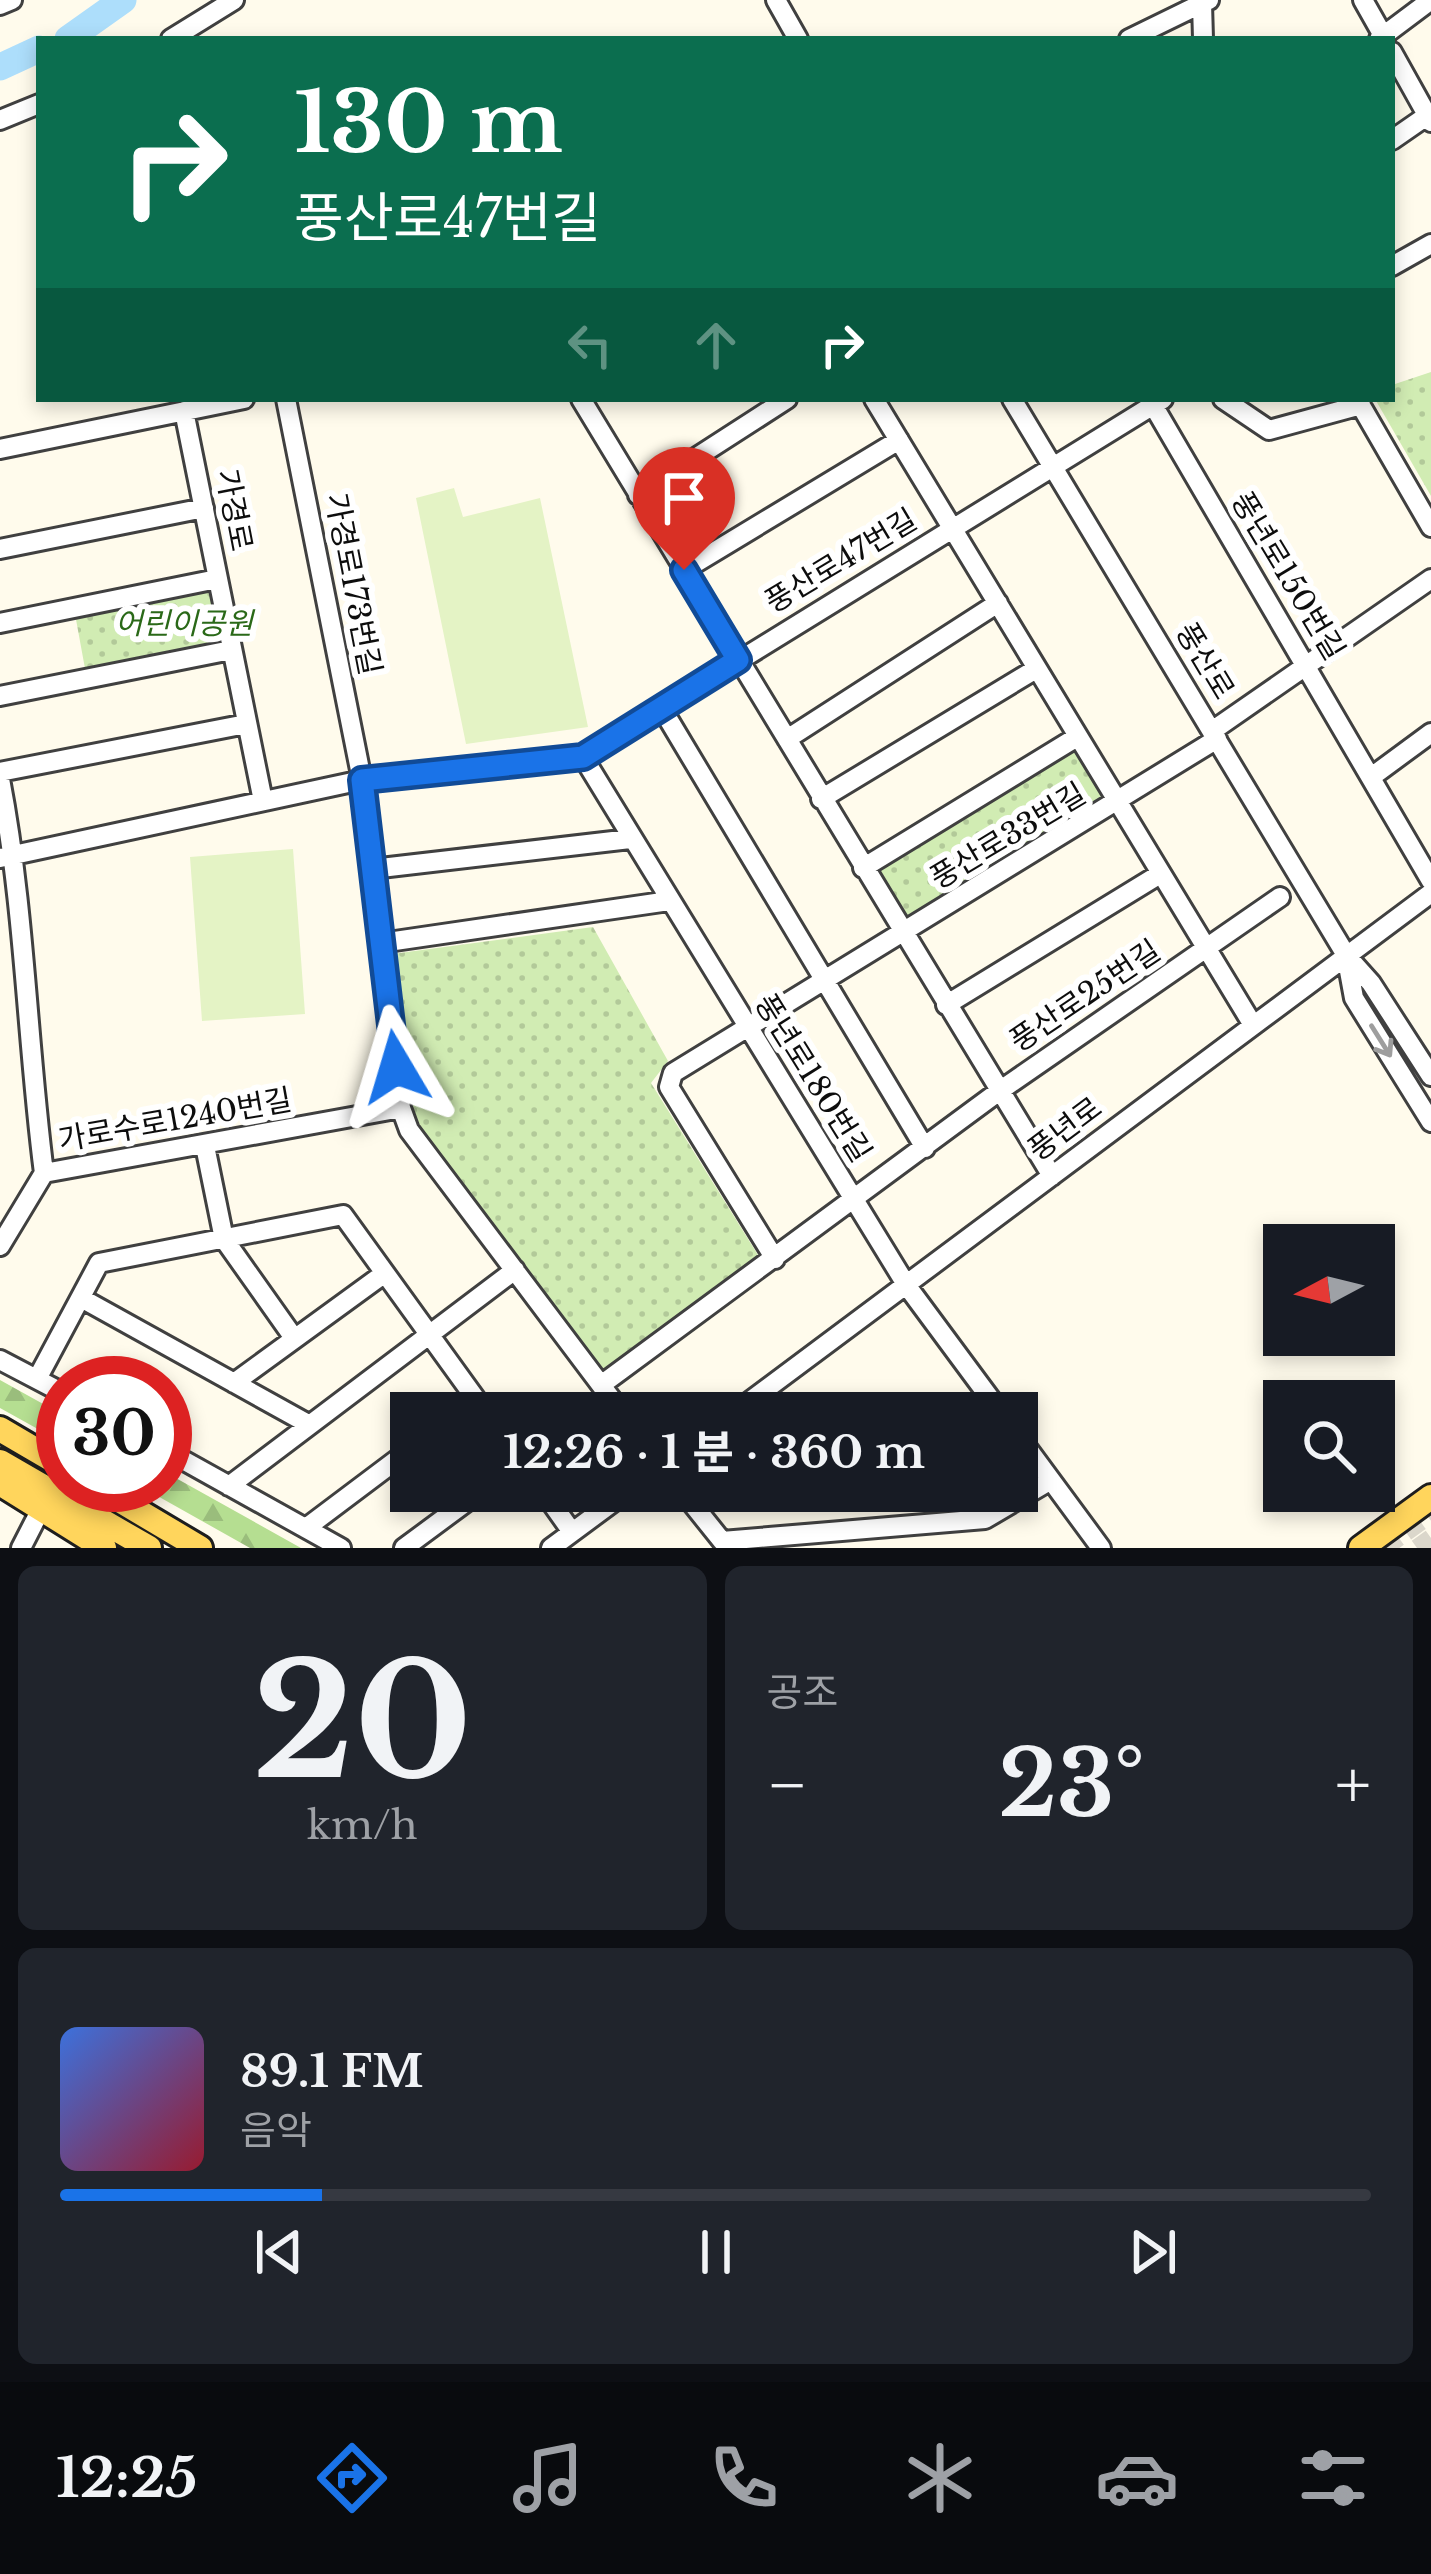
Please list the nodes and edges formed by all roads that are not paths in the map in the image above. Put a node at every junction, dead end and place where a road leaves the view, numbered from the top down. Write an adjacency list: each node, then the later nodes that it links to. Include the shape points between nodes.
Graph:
1 (12, 0): 7 (street)
2 (233, 0): 8 (street)
3 (776, 0): 9 (street)
4 (1363, 0): 12 (street)
5 (1431, 0): 13 (street)
6 (1205, 2): 10 (street); 11 (street)
7 (0, 5)
8 (200, 31)
9 (796, 36)
10 (1135, 36)
11 (1203, 36)
12 (1382, 36)
13 (1392, 36)
14 (1395, 59): 16 (street)
15 (36, 105): 17 (street)
16 (1430, 117): 18 (street)
17 (0, 119)
18 (1395, 138)
19 (1431, 244): 20 (street)
20 (1395, 264)
21 (229, 402): 30 (street)
22 (287, 402): 58 (street, 가경로173번길)
23 (782, 402): 34 (street)
24 (876, 402): 31 (street)
25 (1014, 402): 33 (street, 풍산로)
26 (1158, 402): 33 (street, 풍산로47번길); 46 (street, 풍년로150번길)
27 (1227, 402): 28 (street, via 1269,430)
28 (1359, 402): 36 (street)
29 (584, 405): 34 (street)
30 (184, 411): 32 (street); 35 (street, 가경로)
31 (899, 440): 37 (street); 39 (street)
32 (0, 449)
33 (1053, 467): 37 (street, 풍산로47번길); 52 (street, 풍산로)
34 (638, 495): 39 (street)
35 (204, 508): 38 (street); 41 (street, 가경로)
36 (1431, 527)
37 (952, 529): 42 (street); 45 (street, 풍산로47번길)
38 (0, 549)
39 (684, 570): 45 (street)
40 (1431, 579): 46 (street, 풍산로33번길)
41 (218, 580): 43 (street); 44 (street, 가경로)
42 (998, 604): 47 (street); 54 (street)
43 (0, 623)
44 (231, 650): 48 (street); 50 (street, 가경로)
45 (738, 660): 49 (street, 풍산로47번길); 54 (street)
46 (1306, 666): 52 (street, 풍산로33번길); 57 (street, 풍년로150번길)
47 (1036, 669): 53 (street); 59 (street)
48 (0, 696)
49 (661, 707): 55 (street, 풍산로47번길); 75 (street)
50 (246, 724): 56 (street); 60 (street, 가경로)
51 (1431, 733): 57 (street)
52 (1215, 735): 61 (street, 풍산로33번길); 74 (street, 풍산로)
53 (1077, 737): 61 (street); 64 (street)
54 (787, 739): 59 (street)
55 (583, 757): 58 (street, 풍산로47번길); 62 (street, 풍년로180번길)
56 (0, 775): 63 (street)
57 (1374, 776): 67 (street, 풍년로150번길)
58 (362, 780): 60 (street, 풍산로47번길); 65 (street, 가경로173번길)
59 (821, 799): 64 (street)
60 (263, 801): 63 (street, 풍산로47번길)
61 (1118, 805): 66 (street); 71 (street, 풍산로33번길)
62 (630, 838): 65 (street); 70 (street, 풍년로180번길)
63 (7, 857): 85 (street)
64 (863, 868): 71 (street)
65 (372, 869): 72 (street, 가경로173번길)
66 (1160, 874): 73 (street); 76 (street)
67 (1431, 880)
68 (1431, 892): 74 (street, 풍년로)
69 (1280, 897): 73 (street, 풍산로25번길)
70 (669, 902): 72 (street); 78 (street, 풍년로180번길)
71 (903, 934): 75 (street, 풍산로33번길); 76 (street)
72 (381, 943): 81 (street, 가경로173번길)
73 (1207, 950): 77 (street); 80 (street, 풍산로25번길)
74 (1346, 955): 77 (street, 풍년로); 79 (street, 풍산로); 82 (street, 풍산로, one-way to 82, via 1354,998)
75 (827, 980): 78 (street, 풍산로33번길); 84 (street)
76 (946, 1005): 80 (street)
77 (1253, 1025): 86 (street, 풍년로)
78 (747, 1028): 87 (street, 풍년로180번길); 90 (street, via 673,1073 669,1087)
79 (1431, 1076)
80 (998, 1092): 84 (street, 풍산로25번길); 86 (street)
81 (401, 1108): 83 (street, 가로수로1240번길); 91 (street, via 409,1130)
82 (1431, 1122)
83 (206, 1146): 85 (street, 가로수로1240번길); 88 (street)
84 (925, 1148): 87 (street, 풍산로25번길)
85 (44, 1174): 89 (street, 가로수로1240번길)
86 (1052, 1176): 93 (street, 풍년로)
87 (854, 1202): 90 (street, 풍산로25번길); 93 (street, 풍년로180번길)
88 (224, 1239): 92 (street, via 344,1215); 94 (street, via 99,1263); 96 (street)
89 (0, 1246)
90 (775, 1259): 101 (street, 풍산로25번길)
91 (515, 1270): 95 (street); 101 (street)
92 (385, 1273): 95 (street); 96 (street)
93 (907, 1286): 104 (street, 풍년로); 105 (street, 풍년로180번길)
94 (81, 1298): 97 (street); 100 (street)
95 (430, 1336): 102 (street); 106 (street)
96 (294, 1338): 100 (street)
97 (49, 1356)
98 (0, 1360): 99 (street)
99 (36, 1378)
100 (234, 1383): 106 (street)
101 (601, 1385): 103 (street)
102 (471, 1392)
103 (606, 1392)
104 (763, 1392)
105 (985, 1392)
106 (310, 1425): 115 (street)
107 (0, 1429): 108 (main road)
108 (36, 1450)
109 (0, 1462): 130 (main road)
110 (1038, 1462): 113 (street)
111 (390, 1464): 125 (street)
112 (192, 1465): 115 (street)
113 (1051, 1480): 127 (street, via 985,1519); 135 (street)
114 (0, 1483): 117 (main road)
115 (229, 1486): 125 (street)
116 (1431, 1497): 136 (main road)
117 (36, 1508)
118 (39, 1512): 128 (street)
119 (42, 1512): 129 (main road)
120 (139, 1512): 131 (main road)
121 (454, 1512): 133 (street)
122 (558, 1512): 126 (street)
123 (599, 1512): 126 (street)
124 (698, 1512): 127 (street)
125 (306, 1528): 132 (street)
126 (572, 1532): 134 (street)
127 (722, 1545)
128 (21, 1548)
129 (104, 1548)
130 (149, 1548)
131 (200, 1548)
132 (340, 1548)
133 (404, 1548)
134 (550, 1548)
135 (1102, 1548)
136 (1361, 1548)

